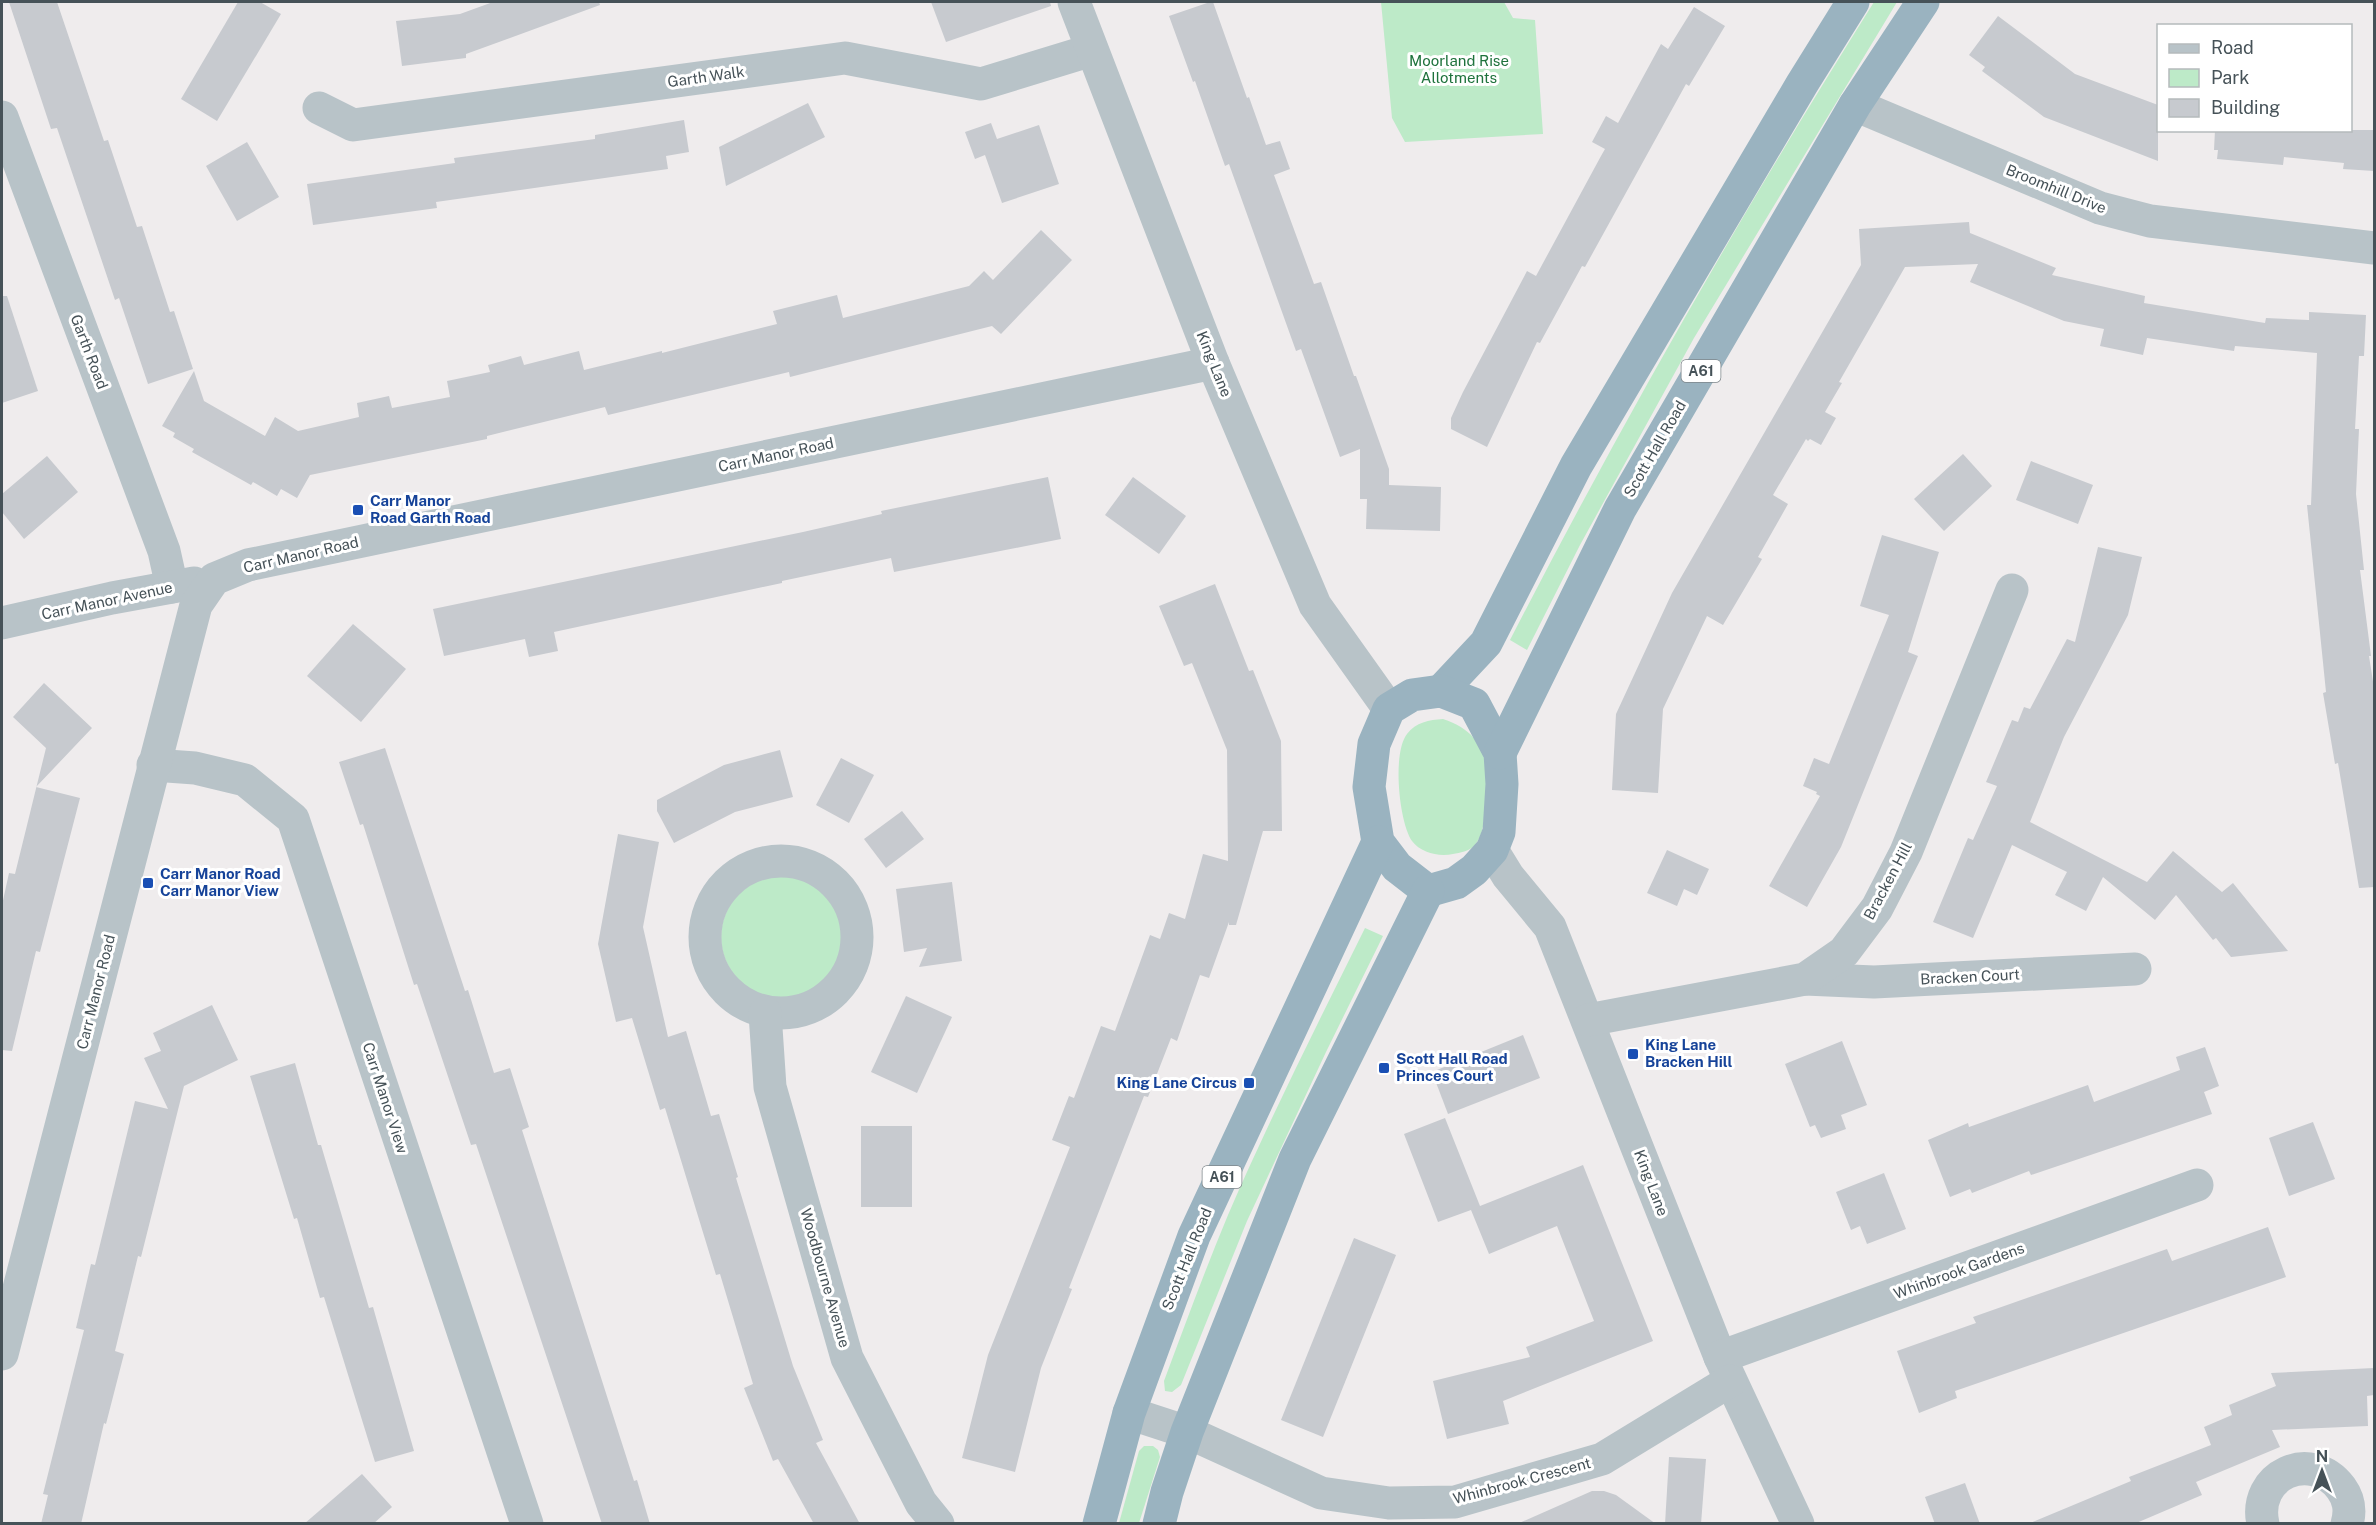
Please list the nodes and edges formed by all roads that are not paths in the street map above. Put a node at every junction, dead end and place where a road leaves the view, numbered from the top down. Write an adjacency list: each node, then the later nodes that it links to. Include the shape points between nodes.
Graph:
1 (1074, 2): 4 (street, King Lane)
2 (1853, 2): 15 (highway, via 1576,466 1486,643)
3 (1923, 2): 5 (highway, Scott Hall Road / A61)
4 (1092, 50): 6 (street, Garth Walk, via 981,84 845,58 353,124); 10 (street, King Lane)
5 (1856, 105): 9 (street, Broomhill Drive, via 2100,208 2150,220); 17 (highway, Scott Hall Road / A61, via 1620,509)
6 (319, 108)
7 (2, 117): 8 (street, Garth Road)
8 (13, 186): 12 (street, Garth Road, via 164,551)
9 (2374, 248)
10 (1213, 363): 11 (street, Carr Manor Road, via 248,565); 16 (street, King Lane, via 1315,605)
11 (214, 579): 12 (street, Carr Manor Avenue); 18 (street, Carr Manor Road, via 196,605)
12 (172, 587): 14 (street, Carr Manor Avenue)
13 (2012, 590): 23 (street, Bracken Hill, via 1906,852 1877,908 1845,952)
14 (2, 623)
15 (1440, 691): 16 (highway, via 1412,695); 17 (highway, A61, via 1474,704)
16 (1389, 709): 19 (highway, via 1374,744 1369,787)
17 (1500, 753): 20 (highway, A61, via 1502,810)
18 (153, 765): 27 (street, Carr Manor Road); 31 (street, Carr Manor View, via 195,768 245,780 292,819)
19 (1378, 842): 21 (highway, via 1397,867); 29 (highway, Scott Hall Road / A61, via 1194,1236)
20 (1492, 850): 21 (highway, A61, via 1456,883); 25 (street, King Lane, via 1550,927)
21 (1428, 891): 30 (highway, via 1295,1159)
22 (2134, 969): 23 (street, Bracken Court, via 1874,982)
23 (1805, 979): 25 (street, Bracken Hill)
24 (765, 1013): 24 (street, via 738,1001 714,976 703,938 710,905 733,876 771,860 816,867 844,890 859,931 853,968 831,997 806,1011); 32 (street, Woodbourne Avenue, via 770,1087 847,1358 921,1503)
25 (1588, 1020): 28 (street, King Lane)
26 (2198, 1185): 28 (street, Whinbrook Gardens)
27 (2, 1354)
28 (1725, 1369): 30 (street, Whinbrook Crescent, via 1602,1459 1455,1502 1389,1503 1322,1493); 35 (street, King Lane)
29 (1129, 1413): 30 (street, Whinbrook Crescent); 33 (highway, Scott Hall Road / A61)
30 (1187, 1432): 34 (highway)
31 (527, 1524)
32 (938, 1524)
33 (1099, 1524)
34 (1159, 1524)
35 (1798, 1524)
36 (2264, 1524): 37 (street, via 2262,1506 2266,1492 2289,1471 2305,1467 2333,1477 2347,1496)
37 (2348, 1524)

